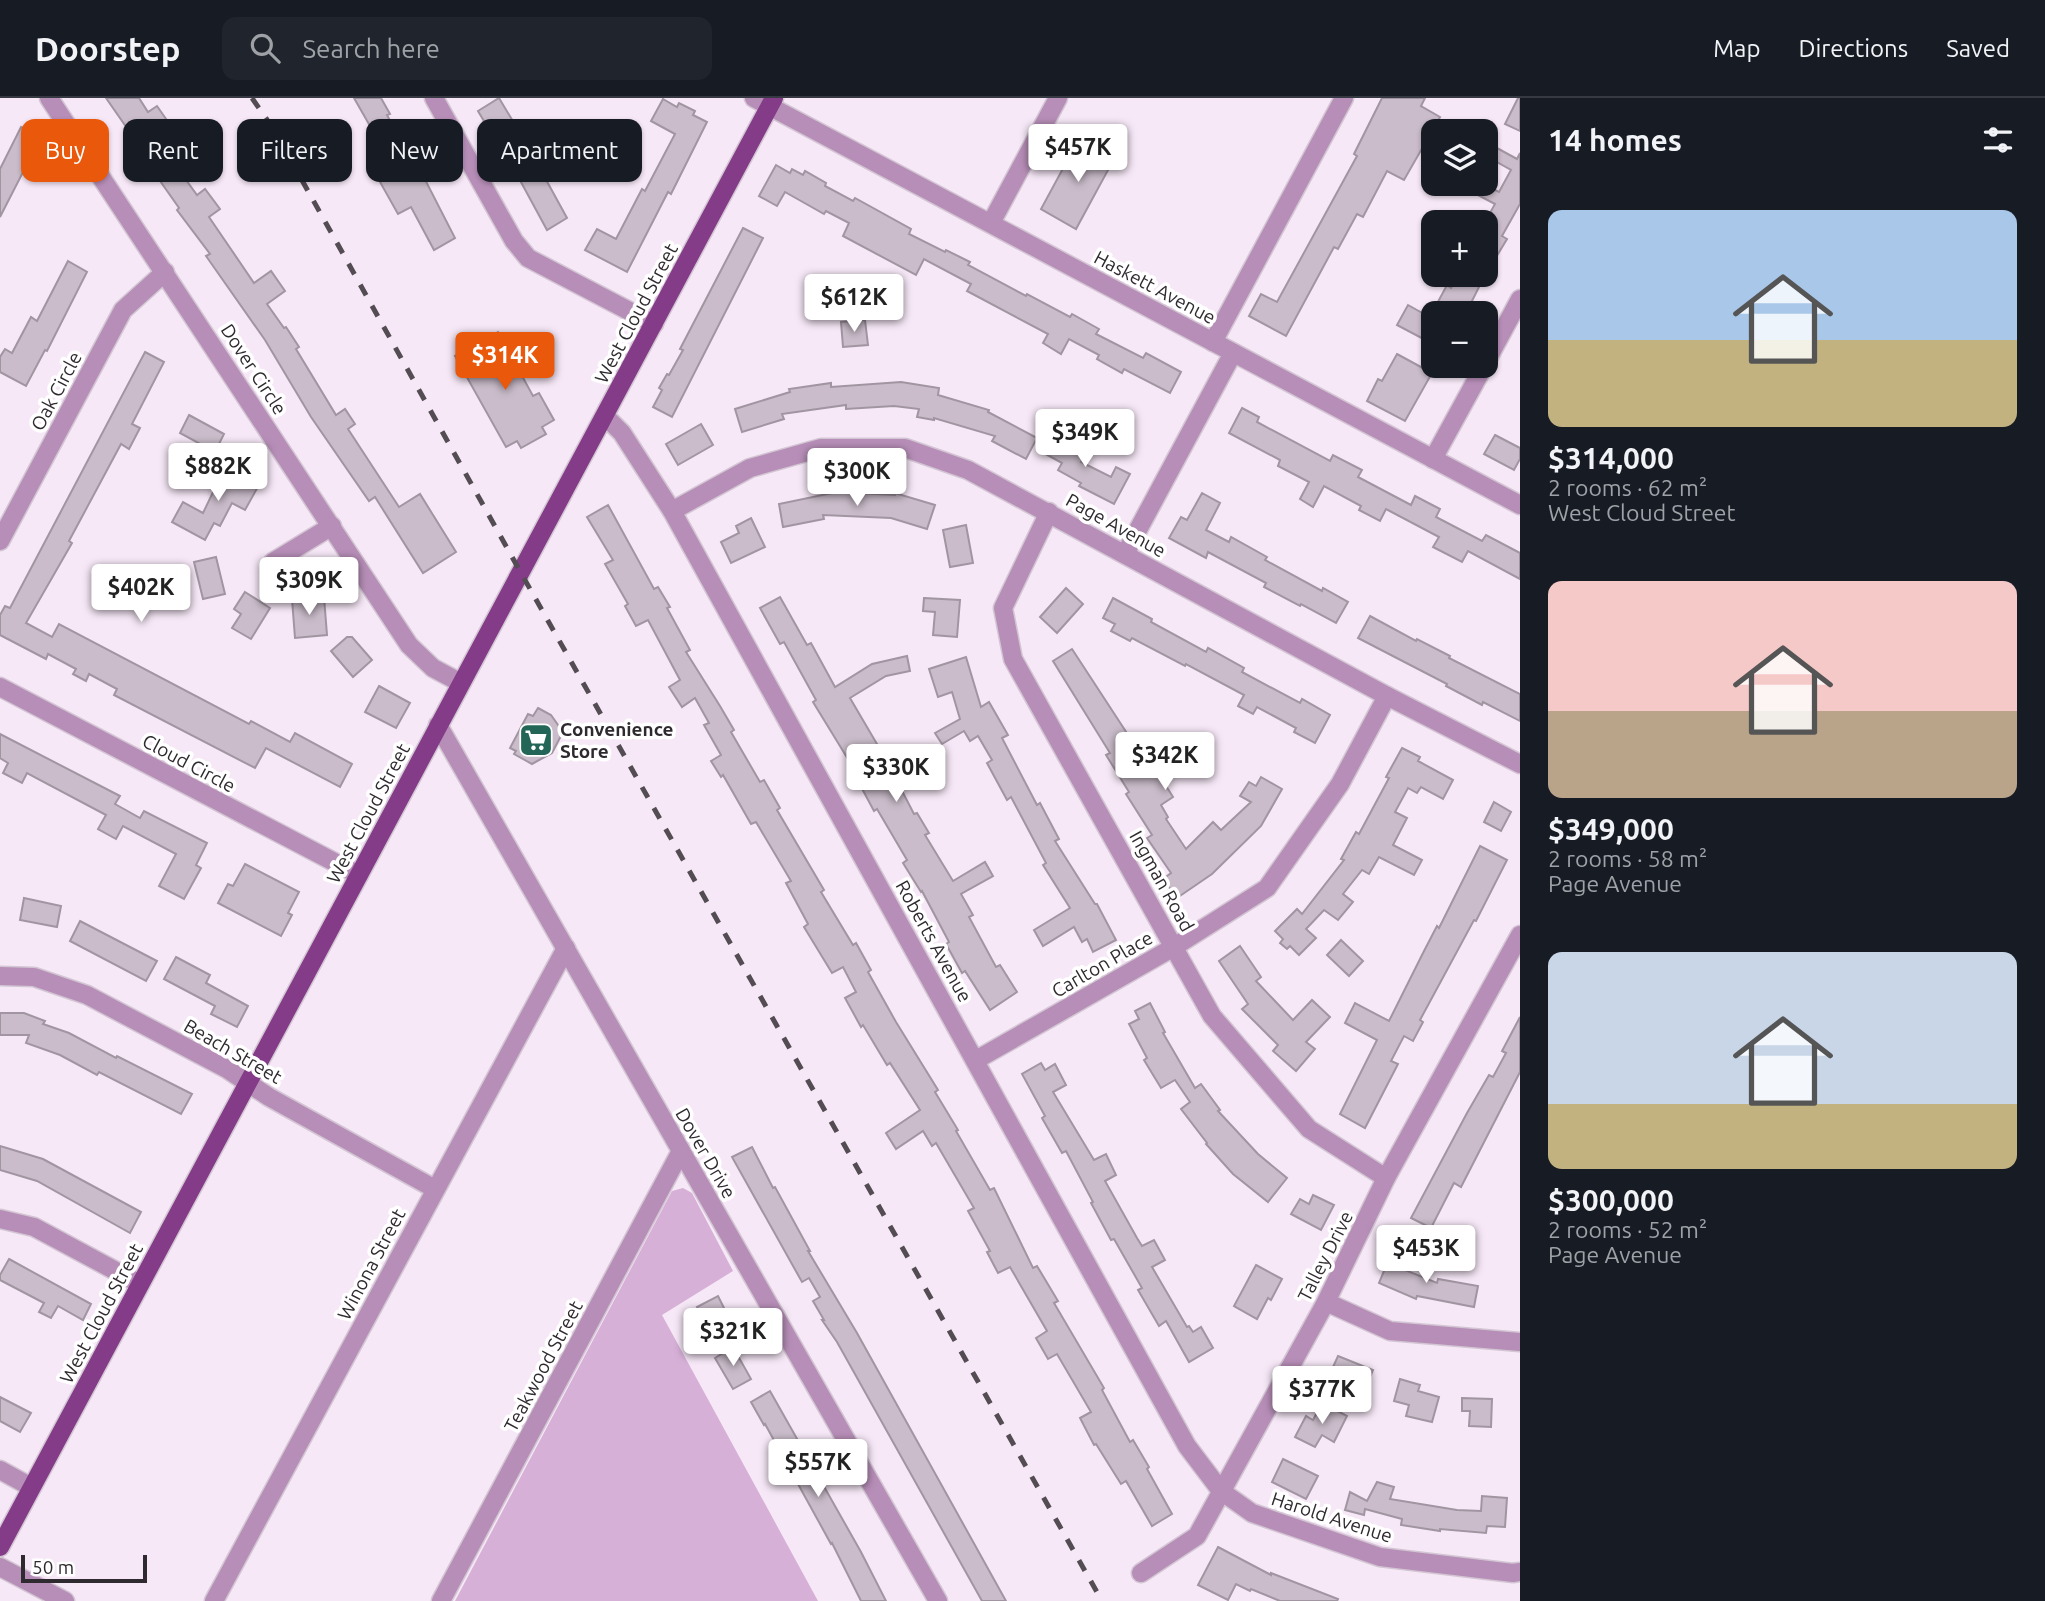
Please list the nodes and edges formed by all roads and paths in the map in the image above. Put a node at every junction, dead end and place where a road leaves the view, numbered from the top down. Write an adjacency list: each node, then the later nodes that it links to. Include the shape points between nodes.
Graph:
1 (49, 98): 7 (street, Dover Circle)
2 (434, 98): 9 (street, via 528,258)
3 (1058, 98): 6 (street)
4 (1344, 98): 11 (street)
5 (766, 101): 6 (street, Haskett Avenue); 9 (main road, West Cloud Street)
6 (991, 223): 11 (street, Haskett Avenue)
7 (165, 272): 19 (street, Dover Circle); 20 (street, Oak Circle, via 123,310)
8 (1520, 299): 10 (street)
9 (654, 324): 14 (main road, West Cloud Street)
10 (1498, 340)
11 (1213, 342): 12 (street, Haskett Avenue)
12 (1233, 353): 15 (street, Haskett Avenue); 21 (street)
13 (1477, 378): 15 (street)
14 (605, 416): 17 (street, Roberts Avenue, via 622,433); 23 (main road, West Cloud Street)
15 (1433, 459): 16 (street, Haskett Avenue)
16 (1520, 505)
17 (672, 512): 18 (street, Page Avenue, via 750,468 821,448 905,448 968,470); 33 (street, Roberts Avenue)
18 (1049, 512): 21 (street, Page Avenue); 30 (street, Ingman Road, via 1003,608 1013,659)
19 (332, 526): 22 (street); 23 (street, Dover Circle, via 409,645 433,668)
20 (0, 541)
21 (1125, 554): 25 (street, Page Avenue)
22 (273, 562)
23 (461, 683): 26 (main road, West Cloud Street)
24 (0, 687): 28 (street, Cloud Circle)
25 (1387, 696): 27 (street, Page Avenue); 30 (street, Carlton Place, via 1340,784 1267,888)
26 (438, 725): 28 (main road, West Cloud Street); 31 (street, Dover Drive)
27 (1520, 764)
28 (359, 875): 34 (main road, West Cloud Street)
29 (1520, 935): 36 (street, Talley Drive)
30 (1174, 947): 33 (street, Carlton Place); 36 (street, Ingman Road, via 1212,1016 1309,1129)
31 (566, 948): 35 (street, Dover Drive); 37 (street, Winona Street)
32 (0, 975): 34 (street, Beach Street, via 34,977 87,995)
33 (976, 1060): 44 (street, Roberts Avenue, via 1187,1446)
34 (248, 1082): 37 (street, Beach Street); 39 (main road, West Cloud Street)
35 (681, 1151): 51 (street, Teakwood Street); 52 (street, Dover Drive)
36 (1386, 1178): 40 (street, Talley Drive)
37 (435, 1189): 50 (street, Winona Street)
38 (0, 1219): 39 (street, via 34,1227)
39 (140, 1284): 43 (main road, West Cloud Street)
40 (1326, 1302): 41 (street, via 1390,1331); 44 (street, Talley Drive)
41 (1520, 1342)
42 (0, 1470): 43 (street)
43 (31, 1487): 45 (main road, West Cloud Street)
44 (1221, 1491): 47 (street, Harold Avenue, via 1252,1513 1380,1558); 48 (street, Talley Drive, via 1197,1536)
45 (0, 1547)
46 (0, 1567): 49 (street)
47 (1520, 1572)
48 (1141, 1573)
49 (65, 1601)
50 (214, 1601)
51 (441, 1601)
52 (937, 1601)

